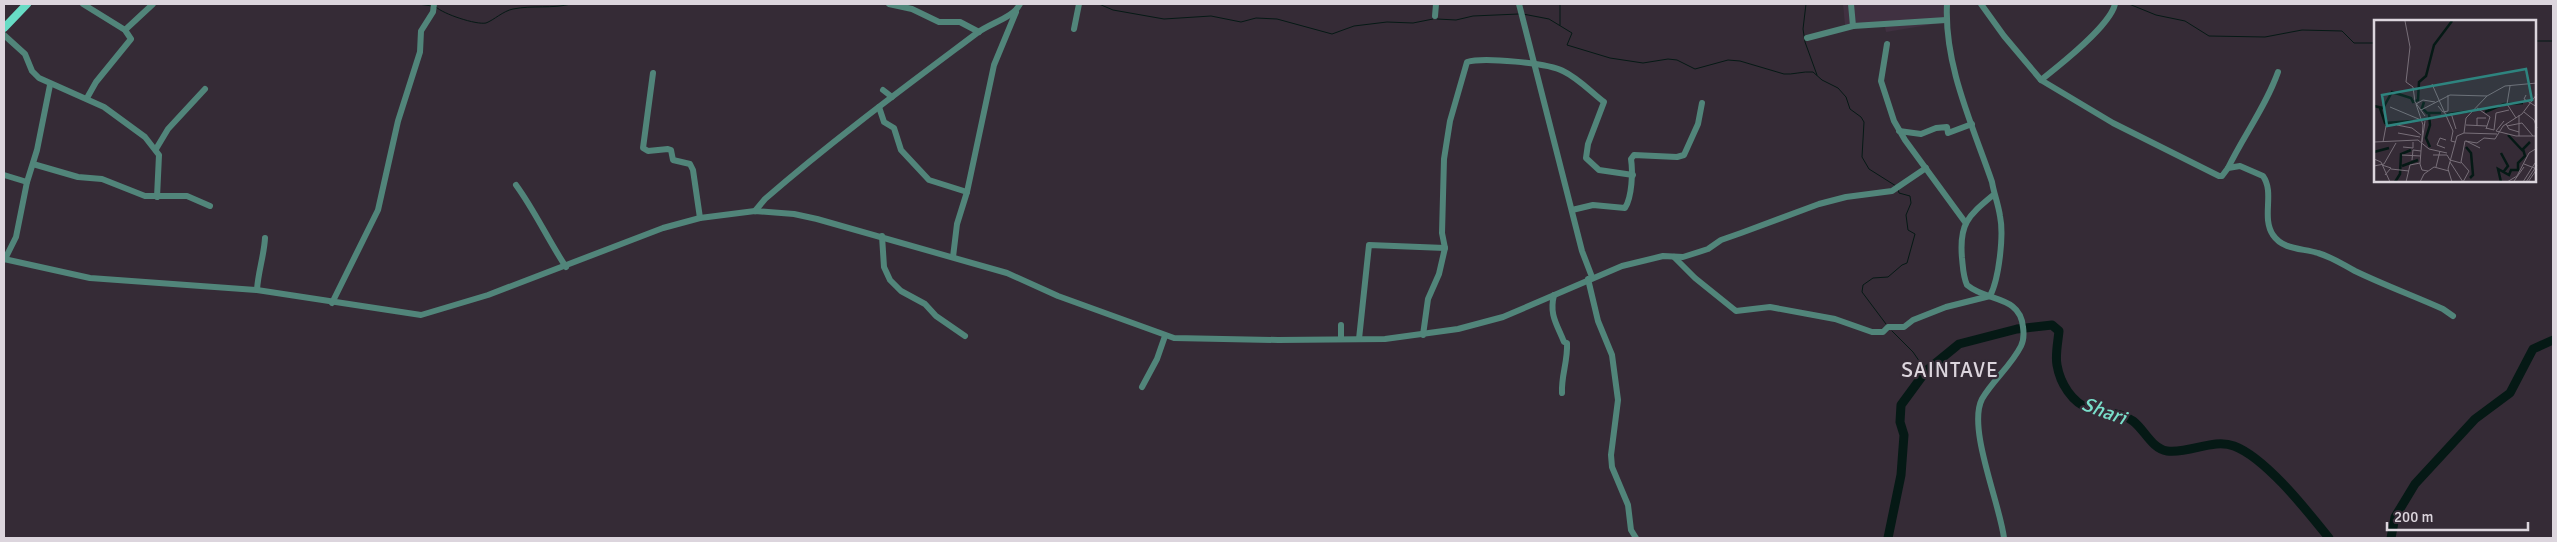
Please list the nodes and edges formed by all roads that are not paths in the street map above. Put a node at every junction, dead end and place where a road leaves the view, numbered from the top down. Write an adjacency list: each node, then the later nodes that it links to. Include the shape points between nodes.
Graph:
1 (28, 4): 18 (main road)
2 (83, 4): 20 (street)
3 (153, 4): 20 (street)
4 (889, 4): 21 (street, via 912,9 940,22 960,22)
5 (1020, 4): 14 (street)
6 (1079, 4): 19 (street)
7 (1436, 4): 15 (street)
8 (1519, 4): 25 (street)
9 (1851, 4): 17 (street)
10 (1947, 4): 16 (street)
11 (1981, 4): 28 (street)
12 (2115, 4): 28 (street, via 2109,18 2067,60)
13 (434, 5): 65 (street, via 421,31 420,52 398,121 378,210)
14 (1016, 12): 21 (street); 46 (street, via 994,65)
15 (1435, 16)
16 (1946, 20): 17 (street); 36 (street, via 1959,87)
17 (1853, 26): 23 (street)
18 (4, 28)
19 (1074, 29)
20 (125, 30): 33 (street, via 131,39)
21 (978, 32): 32 (street)
22 (4, 34): 29 (street, via 25,54 32,71)
23 (1807, 38)
24 (1887, 44): 37 (street, via 1881,81)
25 (1536, 65): 43 (street, via 1562,70 1604,102 1586,158 1600,170); 50 (street); 56 (street, via 1506,60 1476,59 1467,62 1450,121 1444,158 1442,233)
26 (2278, 72): 41 (street, via 2269,96 2243,136)
27 (653, 73): 52 (street, via 643,148 648,151 671,150 673,160 690,164 694,170)
28 (2041, 80): 41 (street, via 2113,123 2219,176)
29 (50, 85): 33 (street); 39 (street)
30 (205, 89): 38 (street, via 168,128)
31 (883, 90): 32 (street)
32 (892, 97): 35 (street)
33 (87, 98): 38 (street, via 113,112)
34 (1702, 103): 43 (street, via 1698,124 1684,155 1634,155 1630,159)
35 (879, 107): 46 (street, via 884,122 894,128 901,150 929,180); 51 (street, via 777,188)
36 (1972, 124): 37 (street, via 1948,133 1947,127 1921,134); 47 (street, via 1992,182)
37 (1899, 131): 40 (street)
38 (156, 149): 48 (street, via 159,155)
39 (33, 164): 44 (street); 48 (street, via 78,177 102,179)
40 (1926, 168): 53 (street); 58 (street, via 1892,191 1819,204 1728,238 1708,249)
41 (2228, 168): 66 (street, via 2240,166 2254,170 2266,181 2268,223 2278,241 2291,248 2339,260)
42 (4, 175): 44 (street)
43 (1633, 175): 50 (street, via 1625,208 1593,205)
44 (27, 182): 59 (street, via 16,237)
45 (516, 185): 60 (street)
46 (966, 192): 57 (street, via 957,224)
47 (1992, 196): 53 (street); 64 (street, via 1999,210 2001,228 1996,283)
48 (157, 198): 49 (street, via 187,196)
49 (210, 206)
50 (1572, 210): 61 (street)
51 (755, 211): 52 (street); 54 (street, via 794,214)
52 (700, 218): 60 (street, via 664,228)
53 (1965, 222): 64 (street, via 1961,243 1964,280 1973,290)
54 (882, 236): 57 (street); 69 (street, via 884,267 890,280)
55 (264, 238): 62 (street)
56 (1445, 248): 68 (street, via 1439,274 1428,299); 72 (street, via 1369,244)
57 (953, 257): 70 (street, via 1008,273 1058,296)
58 (1674, 257): 61 (street, via 1652,257); 64 (street, via 1736,311 1770,307 1835,319 1872,332 1883,332 1888,326 1904,327 1946,307)
59 (5, 259): 62 (street, via 90,278)
60 (566, 267): 65 (street, via 421,315)
61 (1590, 278): 63 (street); 75 (street, via 1598,321 1612,355 1618,400 1612,467 1628,506 1631,530)
62 (258, 290): 65 (street)
63 (1554, 295): 68 (street, via 1486,322); 74 (street, via 1553,320 1567,343)
64 (1990, 296): 76 (street, via 2015,307 2022,316 2024,340 1982,400 1978,422)
65 (332, 303)
66 (2453, 316)
67 (1341, 325): 71 (street)
68 (1422, 335): 72 (street)
69 (965, 336)
70 (1165, 336): 71 (street, via 1278,340); 73 (street)
71 (1341, 338): 72 (street)
72 (1360, 339)
73 (1142, 387)
74 (1562, 394)
75 (1636, 538)
76 (2004, 538)

